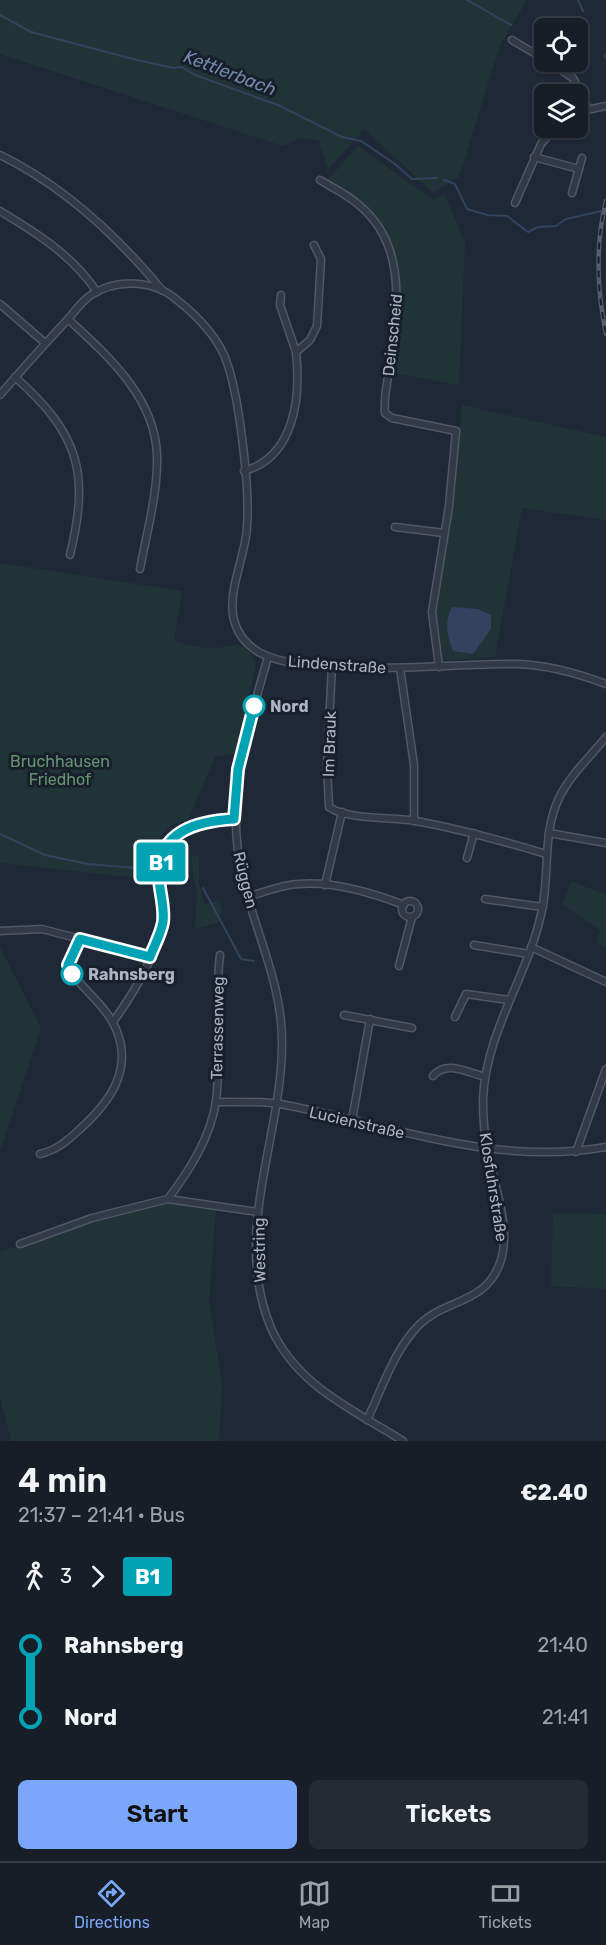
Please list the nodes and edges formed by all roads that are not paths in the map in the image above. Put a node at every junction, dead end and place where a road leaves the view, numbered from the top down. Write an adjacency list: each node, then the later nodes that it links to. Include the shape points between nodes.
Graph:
1 (512, 40): 2 (street)
2 (534, 53)
3 (564, 72): 4 (street)
4 (576, 84)
5 (606, 106): 6 (street)
6 (588, 108)
7 (546, 138): 9 (street)
8 (0, 155): 17 (street, Lindenstraße, via 32,170 57,190 128,251)
9 (534, 157): 11 (street); 14 (street)
10 (582, 158): 11 (street)
11 (579, 169): 13 (street)
12 (320, 180): 28 (street, Deinscheid, via 366,211 389,246 397,295 386,412 392,418 456,430)
13 (572, 194)
14 (515, 203)
15 (0, 211): 18 (street, via 73,262)
16 (314, 245): 23 (street, via 321,259 317,321 313,337)
17 (163, 290): 18 (street, via 130,283); 26 (street, Lindenstraße, via 211,334 228,367)
18 (97, 292): 21 (street)
19 (281, 295): 23 (street, via 280,305)
20 (0, 304): 22 (street)
21 (68, 319): 22 (street); 30 (street, via 123,374 154,434 156,478)
22 (45, 343): 24 (street)
23 (296, 352): 26 (street, via 295,404 286,437 270,458)
24 (15, 377): 25 (street); 29 (street, via 59,422 75,460 80,499)
25 (0, 394)
26 (244, 471): 31 (street, Lindenstraße, via 247,531 232,610 244,639)
27 (395, 527): 28 (street)
28 (444, 533): 33 (street, via 432,612)
29 (70, 555)
30 (140, 569)
31 (268, 657): 32 (street, Lindenstraße); 38 (street, Rüggen, via 238,769)
32 (332, 666): 34 (street, Lindenstraße); 37 (street, Im Brauk, via 327,803 332,810)
33 (439, 667): 34 (street, Lindenstraße); 35 (street, Lindenstraße, via 540,665)
34 (400, 668): 39 (street, via 414,765)
35 (606, 684)
36 (606, 737): 41 (street, Klosfuhrstraße, via 565,787 552,815)
37 (342, 813): 39 (street); 45 (street)
38 (234, 819): 46 (street, Rüggen); 56 (street, via 193,825 166,848 159,871 163,920)
39 (414, 821): 40 (street)
40 (474, 833): 43 (street); 44 (street)
41 (549, 833): 42 (street); 43 (street, Klosfuhrstraße)
42 (606, 843)
43 (546, 854): 49 (street, Klosfuhrstraße)
44 (467, 858)
45 (325, 885): 46 (street, via 289,885); 48 (street)
46 (248, 897): 69 (street, Rüggen, via 270,961 279,1003 282,1046)
47 (485, 899): 49 (street)
48 (404, 905): 50 (street, via 403,912); 50 (street, via 411,902 417,906)
49 (543, 907): 54 (street, Klosfuhrstraße)
50 (412, 917): 57 (street)
51 (0, 931): 52 (street, via 38,929)
52 (80, 939): 56 (street); 63 (street, via 68,967)
53 (474, 945): 54 (street)
54 (530, 951): 58 (street); 59 (street, Klosfuhrstraße)
55 (220, 955): 68 (street, Terrassenweg)
56 (150, 957): 63 (street, via 132,995)
57 (399, 966)
58 (606, 982)
59 (509, 1000): 61 (street, via 466,994); 67 (street, Klosfuhrstraße)
60 (344, 1015): 62 (street)
61 (455, 1017)
62 (370, 1019): 64 (street); 70 (street)
63 (113, 1022): 74 (street, via 120,1043 121,1065 111,1097 68,1140 53,1151)
64 (412, 1028)
65 (606, 1070): 73 (street)
66 (433, 1076): 67 (street, via 447,1066)
67 (485, 1077): 72 (street, Klosfuhrstraße)
68 (216, 1102): 69 (street, Lucienstraße); 75 (street, via 207,1135)
69 (278, 1104): 70 (street, Lucienstraße); 76 (street, Westring)
70 (352, 1120): 72 (street, Lucienstraße)
71 (606, 1147): 73 (street, Lucienstraße)
72 (487, 1150): 73 (street, Lucienstraße); 78 (street, Klosfuhrstraße, via 504,1229 499,1264 475,1295 430,1316 414,1330 394,1361)
73 (576, 1152)
74 (40, 1154)
75 (168, 1199): 76 (street); 77 (street, via 92,1218)
76 (258, 1212): 78 (street, Westring, via 257,1276 274,1333 296,1367 315,1386)
77 (20, 1244)
78 (367, 1420): 79 (street, Westring)
79 (403, 1441)

